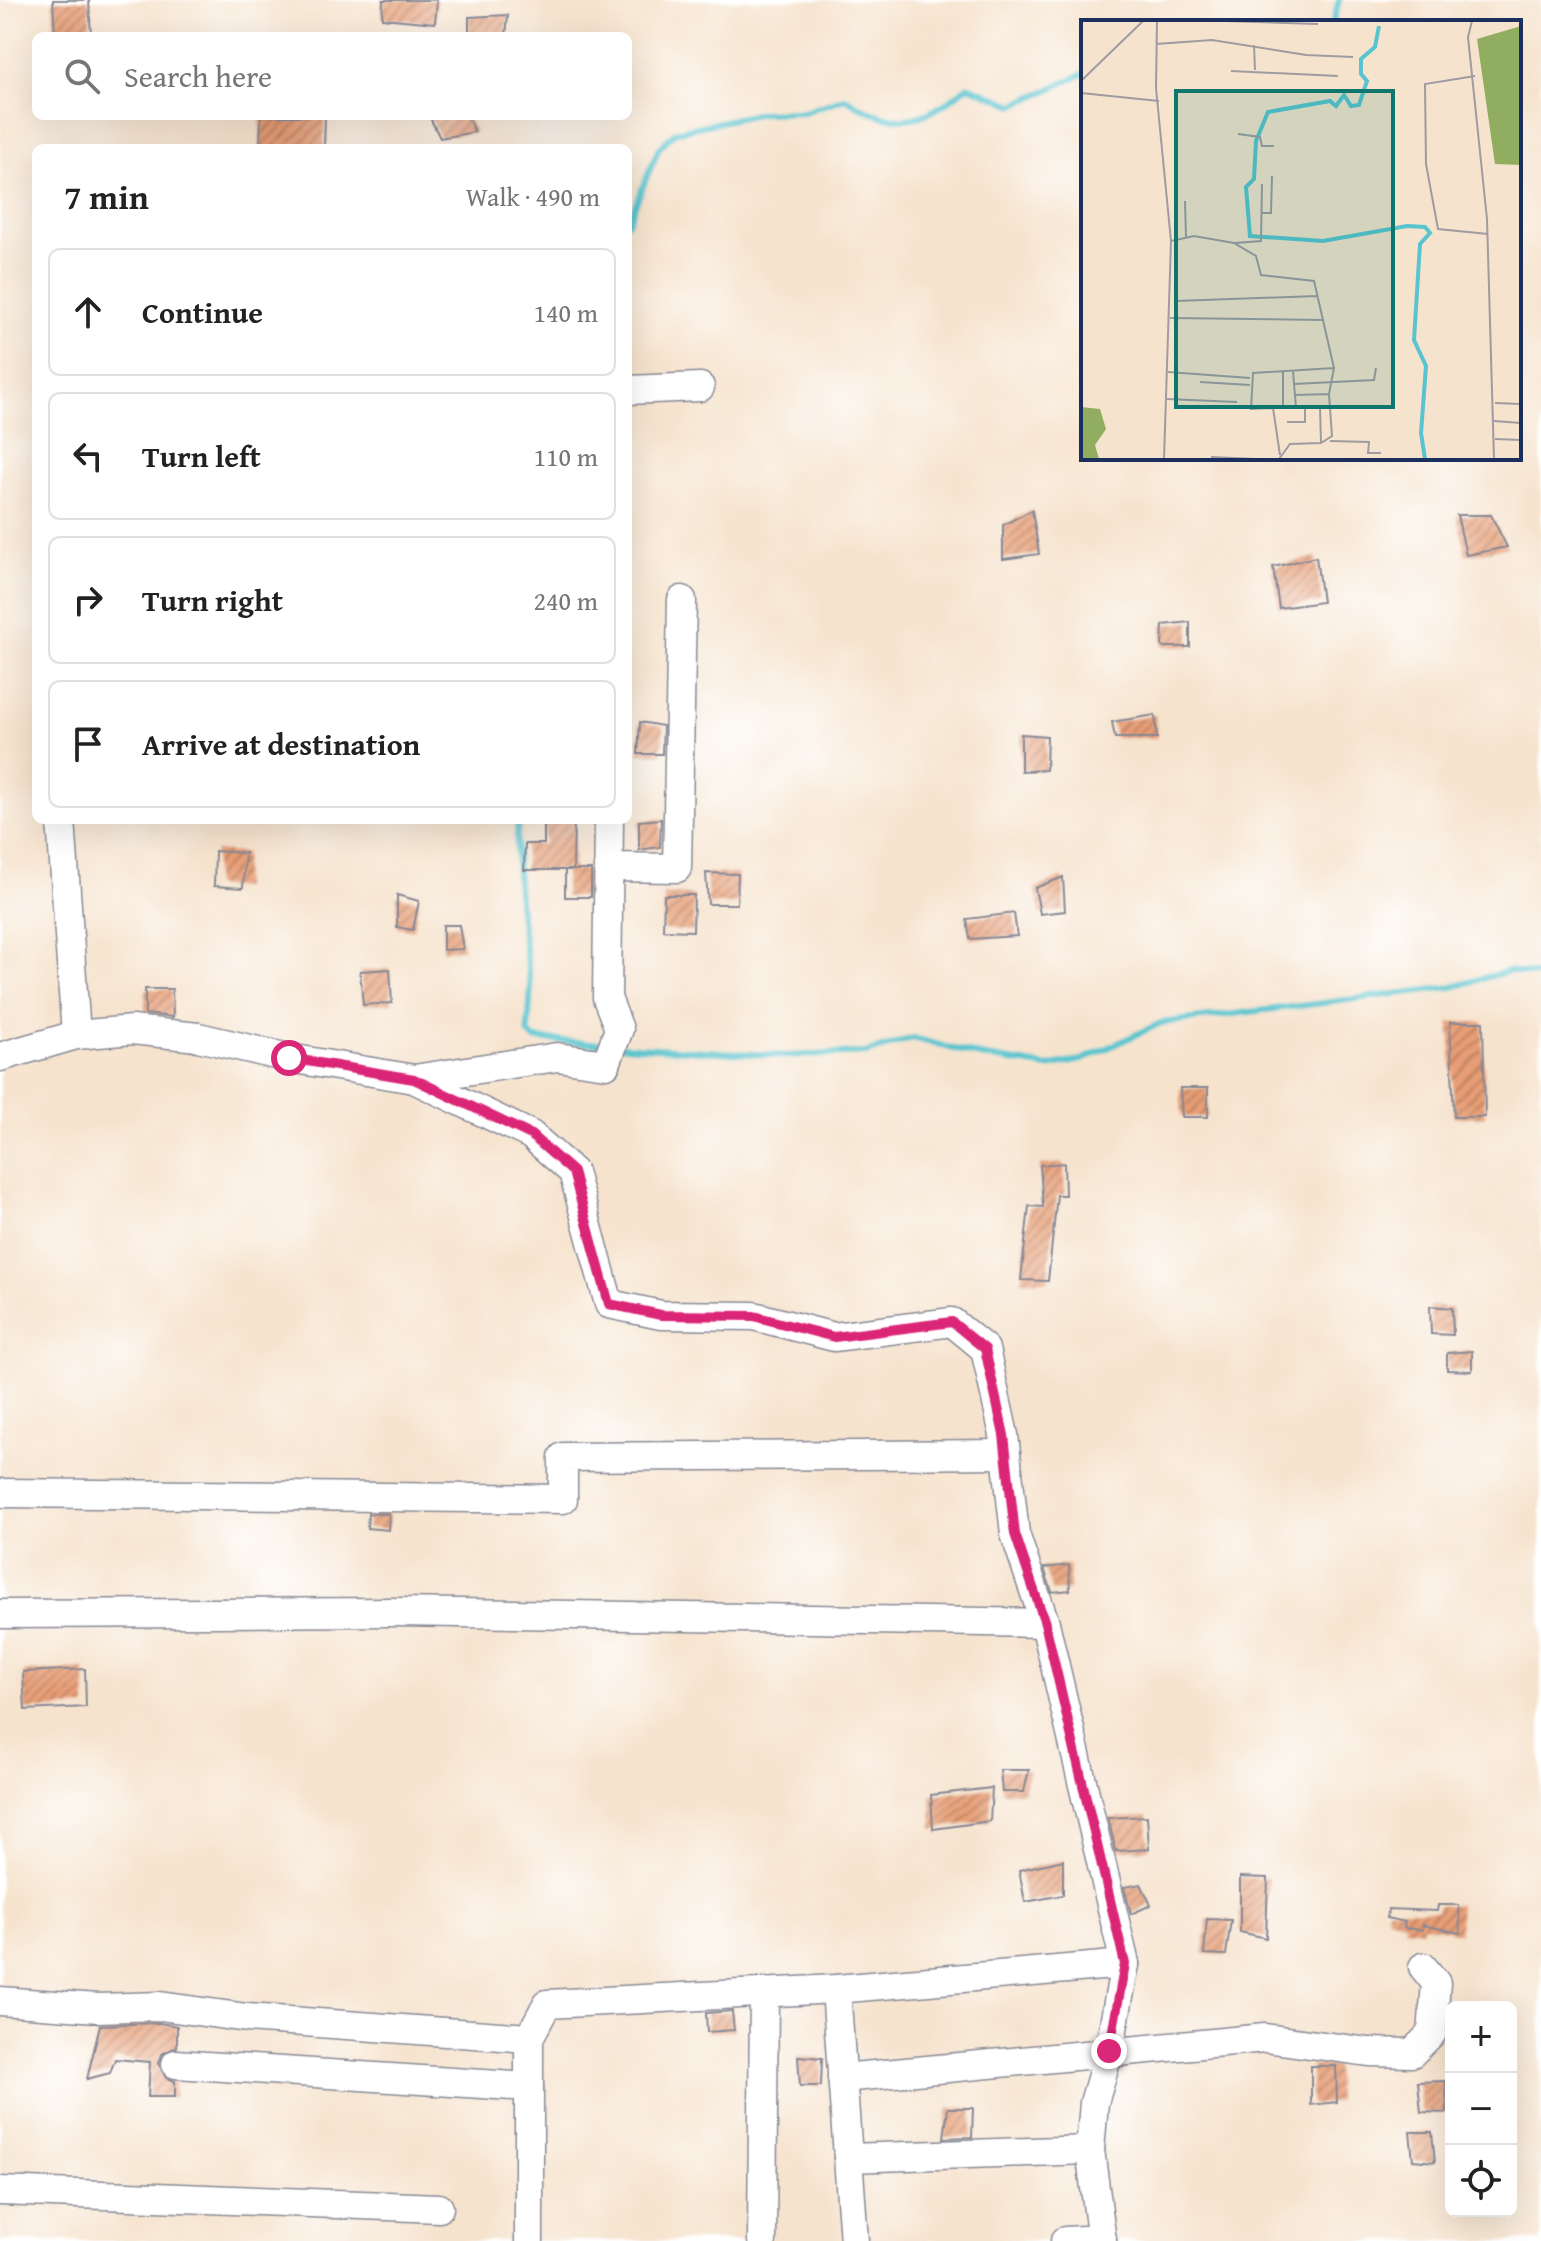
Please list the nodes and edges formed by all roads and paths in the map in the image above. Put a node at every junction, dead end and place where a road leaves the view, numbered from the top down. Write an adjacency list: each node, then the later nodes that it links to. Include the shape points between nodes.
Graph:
1 (700, 387): 2 (street)
2 (632, 390)
3 (682, 600): 6 (street, via 677,868)
4 (61, 824): 7 (street)
5 (609, 824): 6 (street)
6 (608, 867): 9 (street, via 607,998 619,1029 606,1064 557,1057)
7 (76, 1035): 8 (street); 9 (street, via 132,1030 198,1037)
8 (0, 1057)
9 (414, 1079): 10 (street, via 531,1135 573,1172 609,1304 661,1315 754,1316 834,1337 952,1322 985,1349)
10 (1006, 1454): 11 (street, via 563,1457 563,1499); 13 (street, via 1015,1534)
11 (3, 1493)
12 (0, 1614): 13 (street, via 397,1612)
13 (1045, 1623): 14 (street)
14 (1125, 1964): 16 (street); 20 (street)
15 (1423, 1967): 20 (street, via 1436,1983 1432,2033 1412,2053 1265,2038)
16 (836, 1989): 17 (street); 22 (street)
17 (764, 1992): 19 (street, via 547,2004); 30 (street)
18 (0, 2001): 19 (street, via 160,2006 247,2018)
19 (529, 2038): 23 (street)
20 (1109, 2051): 22 (street); 24 (street, via 1094,2103)
21 (176, 2064): 23 (street)
22 (842, 2078): 25 (street)
23 (529, 2087): 29 (street)
24 (1090, 2150): 25 (street); 28 (street)
25 (848, 2158): 31 (street)
26 (0, 2191): 27 (street)
27 (439, 2208)
28 (1102, 2240): 32 (street)
29 (529, 2241)
30 (762, 2241)
31 (854, 2241)
32 (1065, 2241)

